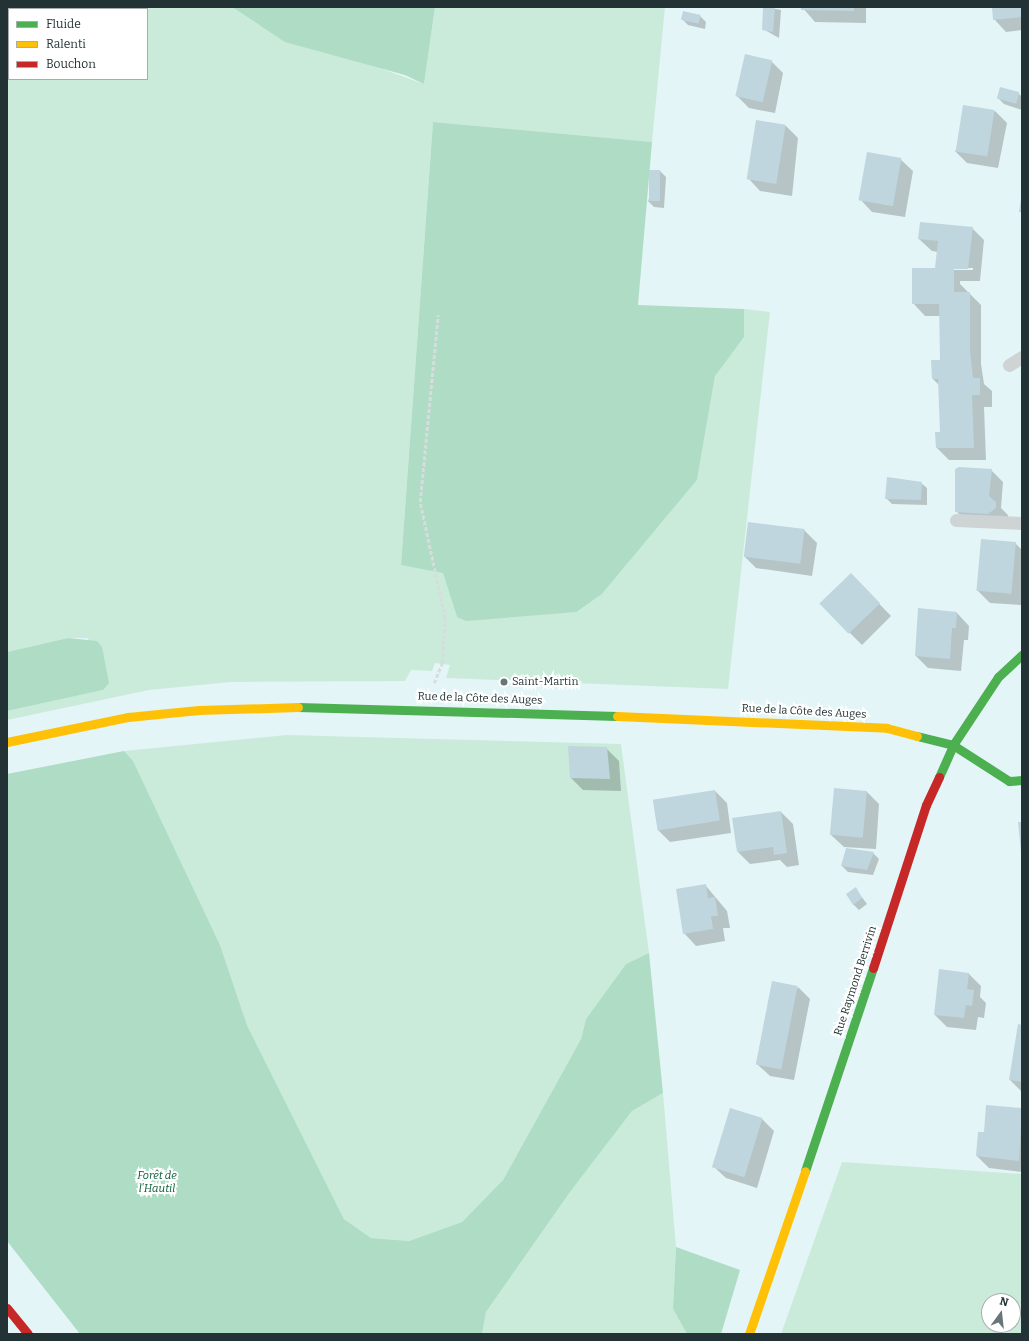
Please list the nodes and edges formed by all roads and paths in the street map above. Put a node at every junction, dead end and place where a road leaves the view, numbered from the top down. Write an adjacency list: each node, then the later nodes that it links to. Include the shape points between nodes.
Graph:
1 (438, 315): 7 (path, via 420,502 445,619 442,663)
2 (1022, 357): 3 (lane)
3 (1009, 365)
4 (956, 520): 5 (lane)
5 (1022, 523)
6 (1022, 655): 9 (street, Rue Raymond Berrivin, via 998,677)
7 (423, 709): 8 (street, Rue de la Côte des Auges, via 307,707 200,710 128,717); 9 (street, Rue de la Côte des Auges, via 887,728)
8 (7, 742)
9 (953, 745): 10 (street, Rue de la Côte des Auges, via 1009,781); 13 (street, Rue Raymond Berrivin, via 926,805 832,1094)
10 (1022, 780)
11 (7, 1308): 12 (street)
12 (28, 1334)
13 (748, 1334)

